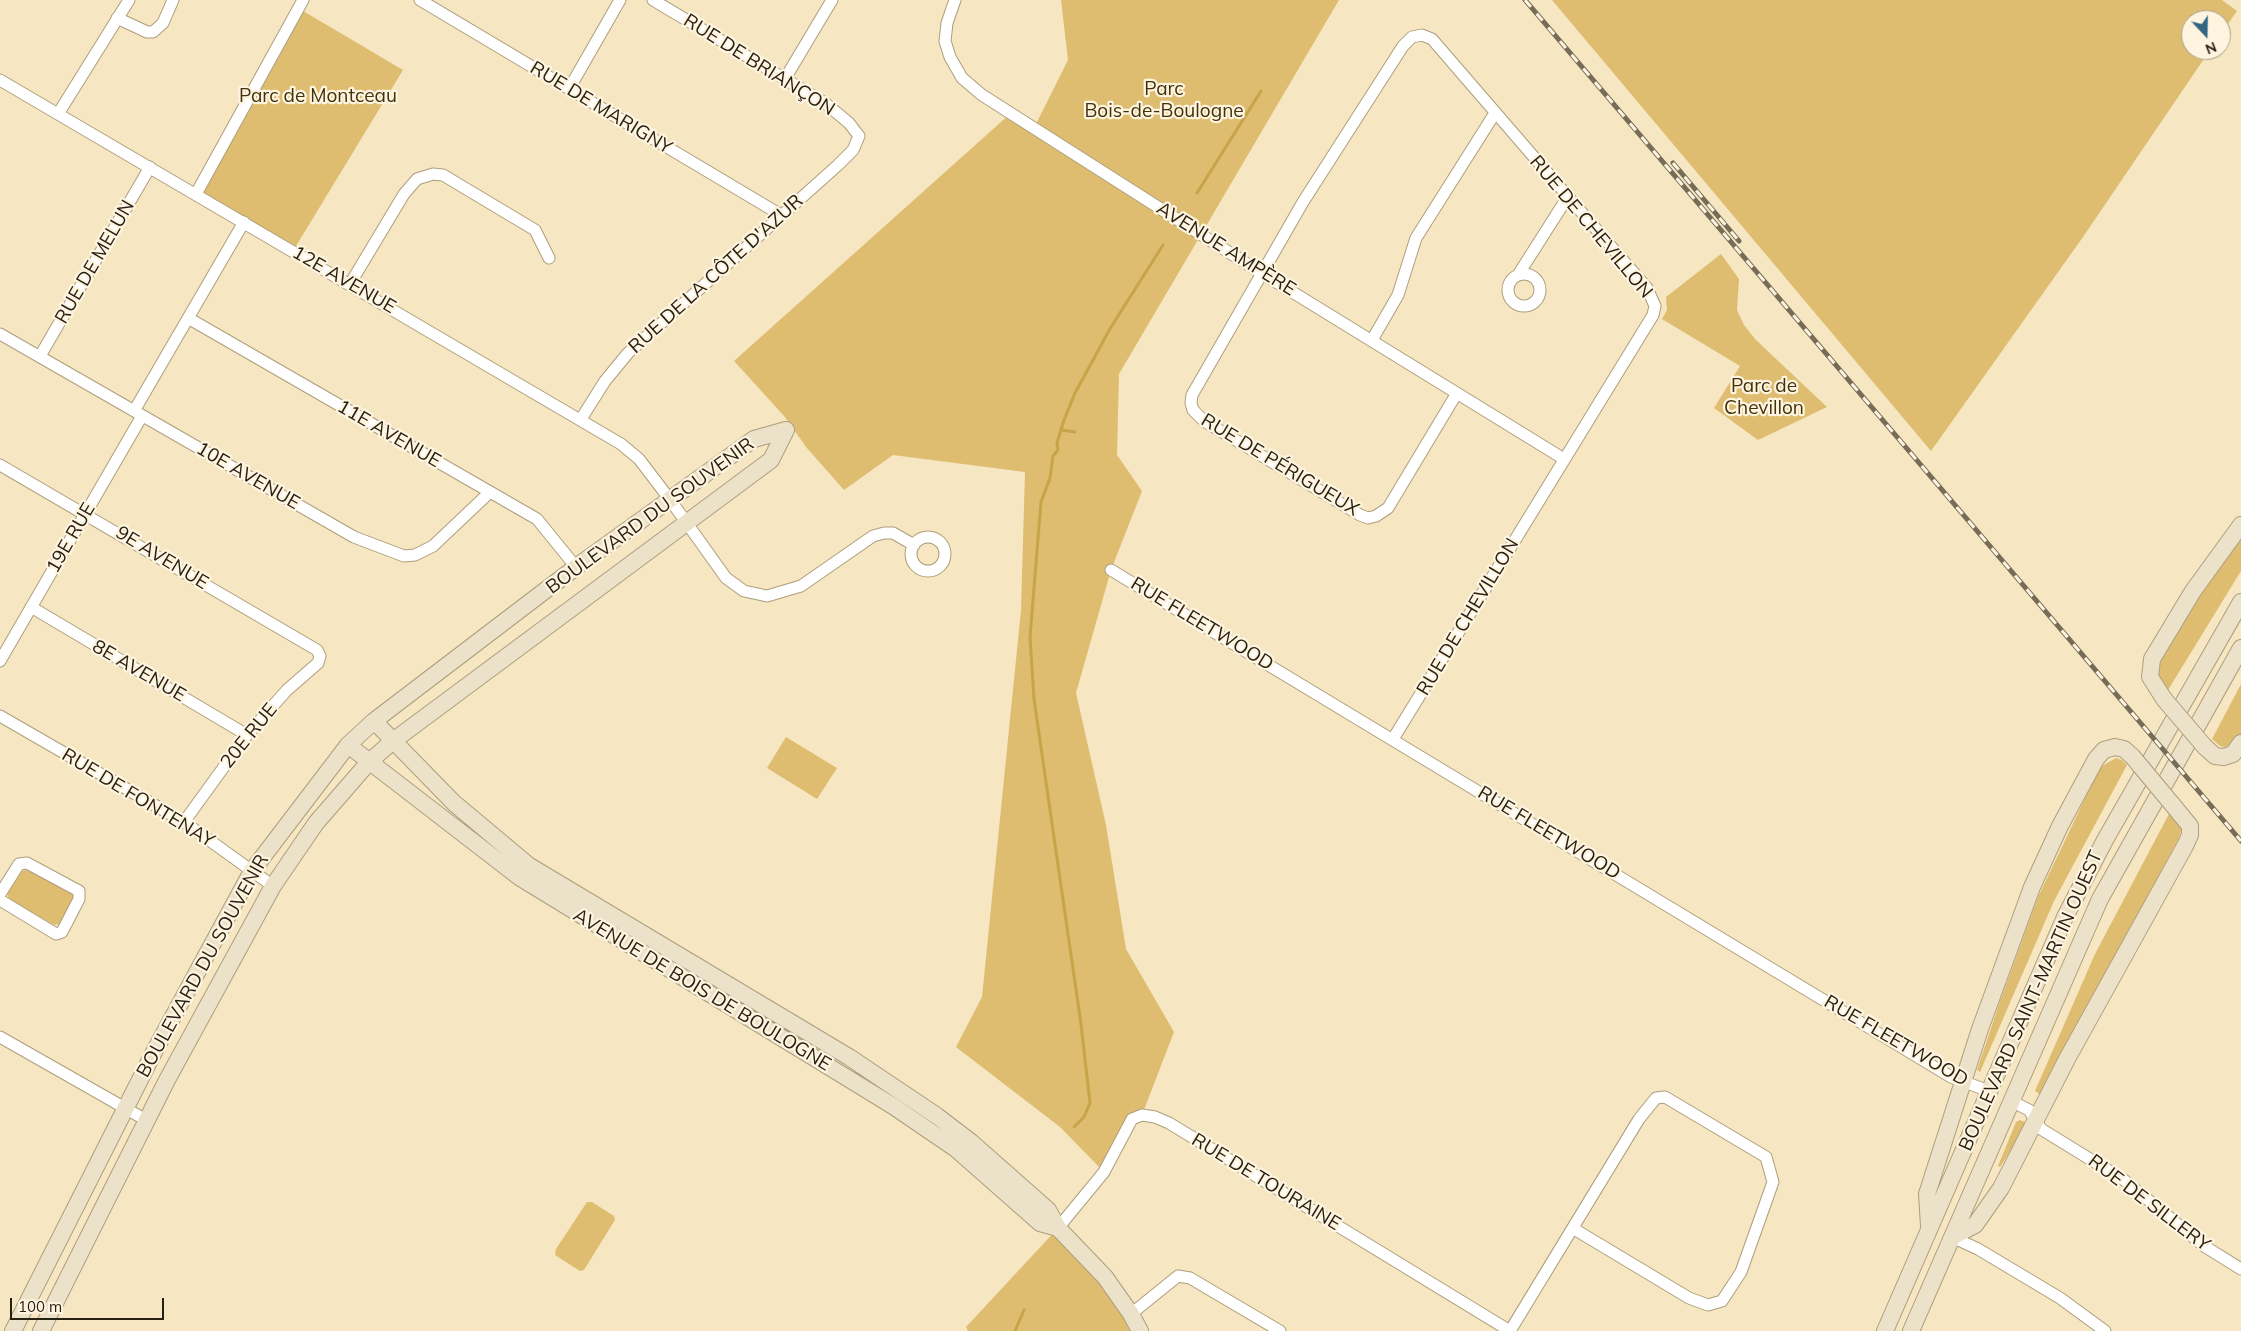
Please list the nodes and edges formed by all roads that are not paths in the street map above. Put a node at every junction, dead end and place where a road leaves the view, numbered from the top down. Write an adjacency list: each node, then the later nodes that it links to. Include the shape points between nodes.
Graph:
1 (129, 0): 9 (street)
2 (174, 0): 9 (street, via 163,23 153,32)
3 (303, 0): 17 (street)
4 (420, 0): 12 (street, RUE DE MARIGNY)
5 (620, 0): 12 (street)
6 (653, 0): 10 (street, RUE DE BRIANÇON)
7 (832, 0): 10 (street)
8 (955, 0): 22 (street, AVENUE AMPÈRE, via 945,41 962,78 982,95)
9 (117, 18): 14 (street)
10 (786, 78): 15 (street, RUE DE BRIANÇON, via 825,103)
11 (0, 80): 14 (street, 12E AVENUE)
12 (569, 89): 19 (street, RUE DE MARIGNY)
13 (1495, 113): 18 (street, RUE DE CHEVILLON); 22 (street, RUE DE CHEVILLON, via 1432,39 1422,35 1412,37 1403,46 1303,202); 27 (street, via 1416,238 1398,295)
14 (58, 114): 16 (street, 12E AVENUE)
15 (859, 136): 19 (street, RUE DE LA CÔTE D'AZUR, via 853,150)
16 (150, 167): 17 (street, 12E AVENUE); 28 (street, RUE DE MELUN)
17 (196, 194): 20 (street, 12E AVENUE)
18 (1568, 198): 23 (street); 32 (street, RUE DE CHEVILLON, via 1648,288 1655,306 1653,315)
19 (781, 215): 31 (street, RUE DE LA CÔTE D'AZUR, via 628,353)
20 (244, 222): 24 (street, 12E AVENUE); 25 (street, 19E RUE)
21 (549, 258): 24 (street, via 535,230 443,175 433,174 417,179 404,194)
22 (1263, 274): 27 (street, AVENUE AMPÈRE); 29 (street, RUE DE PÉRIGUEUX, via 1192,395 1193,410 1204,421 1368,518 1388,508)
23 (1518, 275)
24 (350, 284): 31 (street, 12E AVENUE)
25 (188, 318): 30 (street, 19E RUE); 34 (street, 11E AVENUE)
26 (0, 334): 28 (street, 10E AVENUE)
27 (1372, 340): 29 (street, AVENUE AMPÈRE)
28 (40, 356): 30 (street, 10E AVENUE)
29 (1457, 393): 32 (street, AVENUE AMPÈRE)
30 (138, 413): 34 (street, 10E AVENUE, via 354,537 404,556 415,556 433,546); 36 (street, 19E RUE)
31 (581, 419): 35 (street, 12E AVENUE, via 622,444 639,459)
32 (1564, 459): 50 (street, RUE DE CHEVILLON)
33 (0, 465): 36 (street, 9E AVENUE)
34 (490, 492): 40 (street, 11E AVENUE, via 538,519)
35 (671, 501): 37 (street, 12E AVENUE); 37 (street, BOULEVARD DU SOUVENIR, via 754,439 786,430 771,460); 40 (street, BOULEVARD DU SOUVENIR)
36 (86, 513): 43 (street, 19E RUE); 45 (street, 9E AVENUE, via 317,650)
37 (687, 522): 39 (street, 12E AVENUE, via 726,578 744,591 767,596 801,586 873,536 893,533); 51 (street, BOULEVARD DU SOUVENIR)
38 (2241, 525): 52 (street, bridge, via 2193,591 2152,659 2150,677 2164,699 2215,756 2233,754)
39 (914, 545)
40 (576, 567): 48 (street, BOULEVARD DU SOUVENIR)
41 (1111, 570): 50 (street, RUE FLEETWOOD)
42 (2241, 602): 62 (street, BOULEVARD SAINT-MARTIN OUEST, via 2089,869)
43 (31, 607): 46 (street, 19E RUE); 49 (street, 8E AVENUE)
44 (2241, 648): 63 (street, BOULEVARD SAINT-MARTIN OUEST, via 2100,899)
45 (320, 656): 49 (street, 20E RUE, via 318,663 287,690)
46 (0, 661)
47 (0, 716): 55 (street, RUE DE FONTENAY)
48 (374, 721): 51 (street, AVENUE DE BOIS DE BOULOGNE); 53 (street, BOULEVARD DU SOUVENIR)
49 (248, 735): 55 (street, 20E RUE)
50 (1394, 739): 61 (street, RUE FLEETWOOD, via 1951,1077)
51 (393, 741): 54 (street, BOULEVARD DU SOUVENIR); 67 (street, AVENUE DE BOIS DE BOULOGNE, via 454,803 528,865 849,1057 937,1116 1048,1210)
52 (2241, 743)
53 (348, 745): 54 (street, AVENUE DE BOIS DE BOULOGNE); 56 (street, BOULEVARD DU SOUVENIR)
54 (369, 762): 57 (street, BOULEVARD DU SOUVENIR, via 316,823); 67 (street, AVENUE DE BOIS DE BOULOGNE, via 519,877 893,1106 956,1149 1040,1223)
55 (184, 822): 56 (street, RUE DE FONTENAY)
56 (252, 871): 57 (street, RUE DE FONTENAY); 64 (street, BOULEVARD DU SOUVENIR)
57 (273, 886): 65 (street, BOULEVARD DU SOUVENIR)
58 (0, 894): 59 (street, via 19,864 27,863 79,892 80,899 62,932 56,934)
59 (0, 900)
60 (0, 1037): 64 (street)
61 (1963, 1081): 62 (street, RUE FLEETWOOD); 66 (street, bridge, via 2021,913 2060,826 2101,752 2115,747 2124,749 2189,824 2189,837 2071,1051); 69 (street, via 1927,1194)
62 (1989, 1091): 69 (street, BOULEVARD SAINT-MARTIN OUEST)
63 (2011, 1101): 66 (street, RUE DE SILLERY, via 2029,1110); 70 (street, BOULEVARD SAINT-MARTIN OUEST)
64 (125, 1108): 65 (street); 73 (street, BOULEVARD DU SOUVENIR)
65 (146, 1120): 74 (street, BOULEVARD DU SOUVENIR)
66 (2037, 1121): 70 (street, via 1989,1206 1975,1224); 71 (street, RUE DE SILLERY, via 2041,1129 2124,1180 2204,1246)
67 (1058, 1228): 72 (street, AVENUE DE BOIS DE BOULOGNE, via 1104,1277); 77 (street, RUE DE TOURAINE, via 1104,1172 1132,1119 1142,1115 1155,1117)
68 (1574, 1228): 68 (street, via 1689,1298 1708,1306 1722,1301 1741,1272 1773,1182 1766,1157 1665,1097 1656,1098 1639,1120); 77 (street)
69 (1930, 1228): 78 (street, BOULEVARD SAINT-MARTIN OUEST)
70 (1952, 1237): 79 (street, BOULEVARD SAINT-MARTIN OUEST); 80 (street, via 2060,1298)
71 (2241, 1269)
72 (1131, 1314): 75 (street, AVENUE DE BOIS DE BOULOGNE); 76 (street, via 1178,1276 1190,1278)
73 (13, 1331)
74 (41, 1331)
75 (1140, 1331)
76 (1280, 1331)
77 (1510, 1331)
78 (1885, 1331)
79 (1911, 1331)
80 (2105, 1331)

